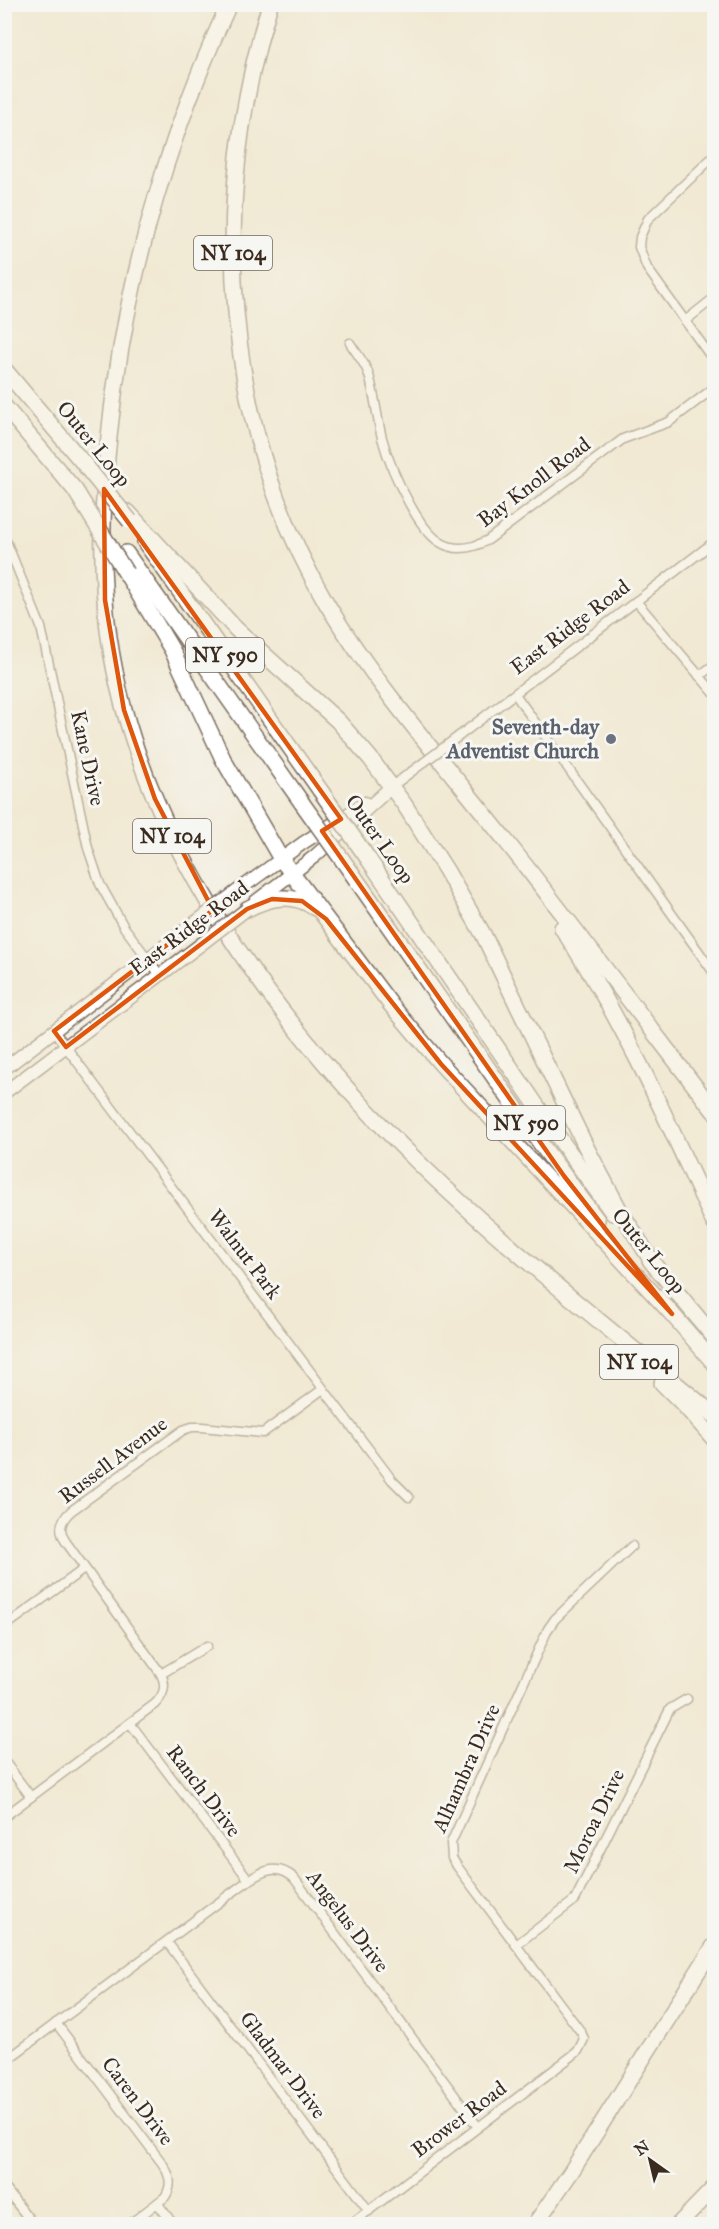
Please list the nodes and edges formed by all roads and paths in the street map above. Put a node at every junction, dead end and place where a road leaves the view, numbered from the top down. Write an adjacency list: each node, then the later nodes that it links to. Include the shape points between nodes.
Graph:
1 (229, 4): 36 (highway, NY 104, via 187,102 158,191 130,299 115,390 102,543 108,627 129,728 170,833 202,892 293,1023 419,1163)
2 (270, 4): 21 (highway, NY 104, via 240,130 233,205 236,318 247,393 263,456 308,569 351,642)
3 (714, 156): 5 (street, via 648,219 640,237 647,268)
4 (714, 298): 5 (street)
5 (685, 321): 7 (street)
6 (350, 343): 9 (street, Bay Knoll Road, via 368,372 383,440 399,486 431,537 461,548 488,540 617,443 669,422)
7 (714, 362)
8 (4, 369): 12 (highway, Outer Loop / NY 590, bridge)
9 (714, 388)
10 (4, 406): 11 (highway, Outer Loop / NY 590)
11 (75, 490): 22 (highway, bridge, via 172,650 223,759); 37 (highway, Outer Loop / NY 590, bridge, via 126,553 564,1176)
12 (129, 516): 20 (highway, via 236,629 332,715); 35 (highway, Outer Loop / NY 590, bridge, via 559,1139)
13 (4, 536): 26 (street, Kane Drive, via 41,627 97,875 119,919)
14 (714, 542): 15 (street, East Ridge Road)
15 (636, 601): 17 (street); 19 (street, East Ridge Road)
16 (714, 665): 17 (street)
17 (699, 676): 18 (street)
18 (714, 693)
19 (515, 694): 20 (street, East Ridge Road, bridge); 27 (street)
20 (391, 787): 22 (main road, East Ridge Road); 23 (main road, East Ridge Road); 35 (highway, via 476,920 586,1146)
21 (507, 842): 33 (highway, NY 104); 34 (highway, via 616,1014)
22 (281, 859): 23 (highway); 26 (main road, East Ridge Road, bridge)
23 (292, 874): 24 (main road, East Ridge Road); 25 (highway)
24 (247, 909): 25 (highway, via 272,899 291,898 310,905); 28 (main road, East Ridge Road, bridge)
25 (326, 919): 37 (highway, via 441,1064)
26 (148, 959): 28 (street, Kane Drive); 29 (main road, East Ridge Road)
27 (714, 972)
28 (160, 975): 30 (main road, East Ridge Road)
29 (54, 1031): 30 (street, Walnut Park); 31 (main road, East Ridge Road)
30 (66, 1047): 32 (main road, East Ridge Road); 40 (street, Walnut Park)
31 (4, 1069)
32 (4, 1093)
33 (714, 1111)
34 (714, 1223)
35 (655, 1266): 38 (highway, Outer Loop / NY 590)
36 (559, 1287): 41 (highway); 42 (highway, NY 104, via 686,1406)
37 (672, 1314): 39 (highway, Outer Loop / NY 590)
38 (714, 1337)
39 (714, 1363)
40 (323, 1389): 43 (street, Walnut Park, via 392,1480); 45 (street, Russell Avenue, via 263,1433 187,1428 71,1511 60,1530)
41 (714, 1415)
42 (714, 1439)
43 (410, 1497)
44 (632, 1546): 57 (street, Alhambra Drive, via 548,1629 451,1843 457,1866)
45 (84, 1569): 46 (street); 48 (street)
46 (4, 1628)
47 (207, 1646): 48 (street)
48 (161, 1674): 50 (street, via 165,1686 160,1698)
49 (687, 1699): 57 (street, Moroa Drive, via 670,1708 575,1900)
50 (130, 1723): 52 (street); 54 (street, Ranch Drive)
51 (4, 1761): 52 (street)
52 (31, 1797): 53 (street)
53 (4, 1817)
54 (249, 1880): 56 (street, Angelus Drive); 63 (street, Angelus Drive, via 274,1869 294,1878)
55 (714, 1935): 60 (highway)
56 (167, 1941): 59 (street, Angelus Drive); 68 (street, Gladmar Drive)
57 (516, 1945): 61 (street, Alhambra Drive)
58 (714, 1946): 60 (highway)
59 (56, 2023): 62 (street, Angelus Drive); 67 (street, Caren Drive, via 166,2170 171,2184)
60 (660, 2029): 73 (highway)
61 (584, 2039): 63 (street, Brower Road, via 578,2051)
62 (4, 2062)
63 (478, 2127): 68 (street, Brower Road)
64 (4, 2187): 69 (street)
65 (714, 2188): 74 (highway)
66 (714, 2193): 74 (highway)
67 (158, 2204): 70 (street); 71 (street)
68 (369, 2211): 72 (street, Brower Road)
69 (33, 2224)
70 (130, 2224)
71 (173, 2224)
72 (351, 2224)
73 (535, 2224)
74 (679, 2224)

